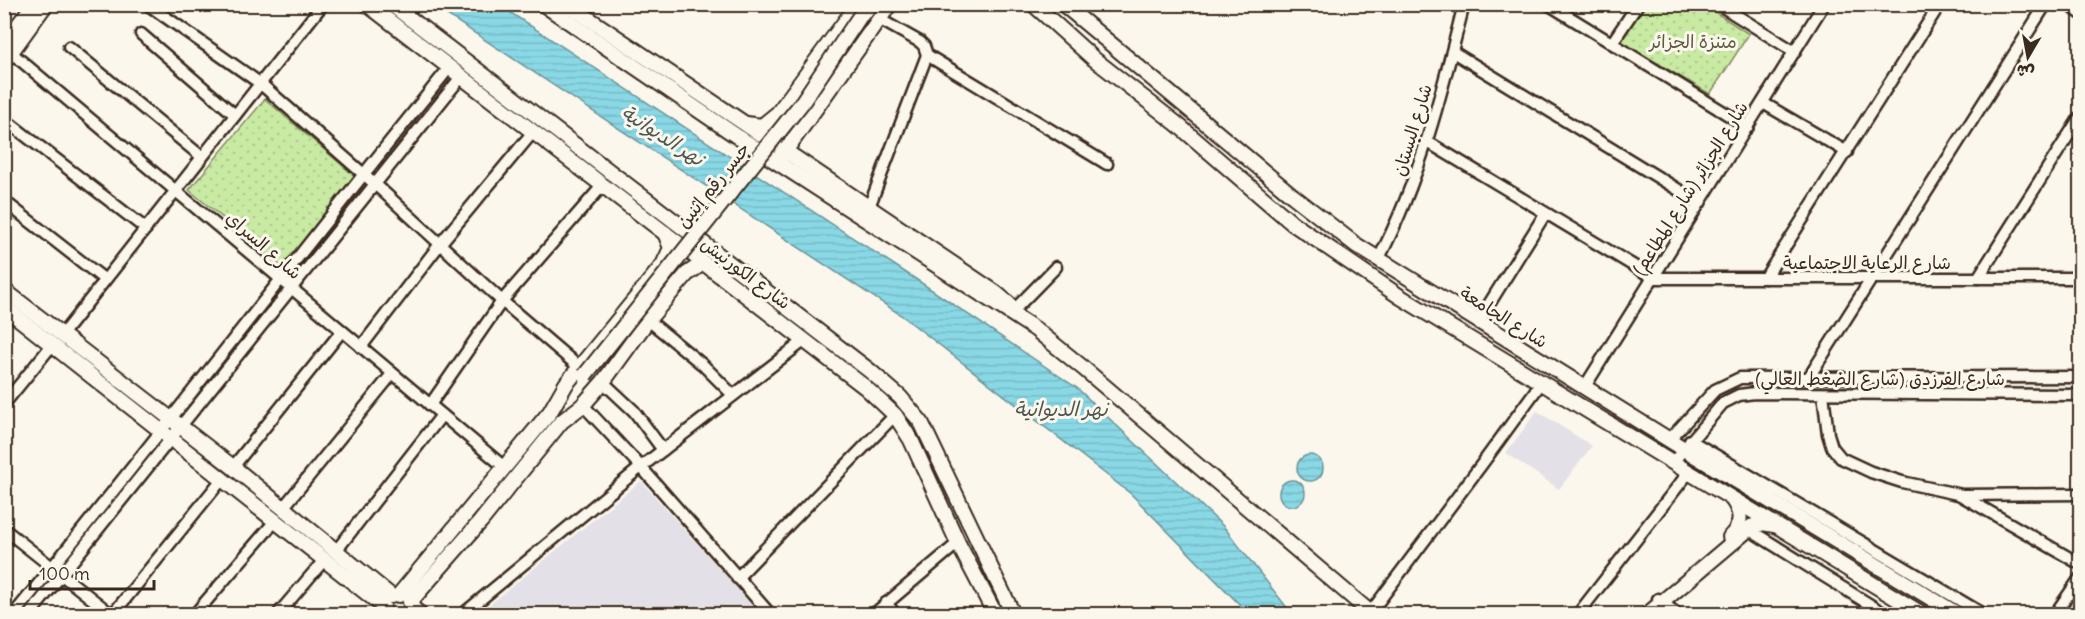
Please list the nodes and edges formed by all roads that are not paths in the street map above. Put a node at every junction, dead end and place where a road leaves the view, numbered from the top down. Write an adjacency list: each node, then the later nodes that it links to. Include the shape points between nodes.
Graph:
1 (34, 4): 26 (main road)
2 (46, 4): 26 (main road)
3 (147, 4): 32 (street)
4 (323, 4): 32 (street)
5 (367, 4): 30 (main road, شارع الكورنيش)
6 (391, 4): 33 (main road, شارع الكورنيش)
7 (543, 4): 42 (main road)
8 (567, 4): 39 (main road)
9 (879, 4): 21 (main road)
10 (890, 4): 21 (main road)
11 (1033, 4): 60 (main road, شارع الجامعة, via 1094,59)
12 (1063, 4): 57 (main road, شارع الجامعة)
13 (1464, 4): 27 (street, شارع البستان)
14 (1548, 4): 24 (street)
15 (1638, 4): 24 (street)
16 (1718, 4): 28 (street)
17 (1824, 4): 28 (street, شارع الجزائر (شارع المطاعم))
18 (1940, 4): 44 (street)
19 (2046, 4): 68 (street)
20 (2068, 4): 22 (street)
21 (867, 12): 29 (street, via 920,42); 39 (main road, via 778,113 762,126); 46 (main road); 86 (main road, جسر رقم إثنين, via 763,166)
22 (2080, 13)
23 (141, 34): 36 (street)
24 (1612, 43): 40 (street)
25 (69, 47): 45 (street)
26 (6, 51): 51 (street, شارع السراي)
27 (1453, 52): 43 (street, شارع البستان); 53 (street)
28 (1795, 52): 35 (street, شارع الجزائر (شارع المطاعم))
29 (927, 55): 47 (street); 54 (street)
30 (449, 68): 31 (main road, شارع الكورنيش); 48 (street)
31 (460, 77): 34 (main road, شارع الكورنيش); 49 (street)
32 (261, 84): 36 (street); 48 (street)
33 (498, 86): 34 (main road); 87 (main road, شارع الكورنيش)
34 (487, 97): 41 (main road, شارع الكورنيش)
35 (1763, 103): 40 (street, شارع الجزائر (شارع المطاعم)); 44 (street)
36 (235, 115): 45 (street)
37 (2080, 117): 66 (street)
38 (4, 118): 56 (street)
39 (745, 124): 42 (main road); 46 (main road)
40 (1748, 128): 53 (street, شارع الجزائر (شارع المطاعم))
41 (533, 132): 50 (main road, شارع الكورنيش); 59 (street)
42 (738, 137): 46 (main road)
43 (1426, 141): 55 (street); 61 (street, شارع البستان, via 1407,201)
44 (1847, 152): 65 (street)
45 (202, 157): 51 (street)
46 (781, 157): 54 (main road); 80 (main road)
47 (1107, 164)
48 (363, 174): 49 (street); 70 (street)
49 (376, 185): 59 (street); 72 (street)
50 (602, 186): 58 (main road, شارع الكورنيش); 75 (street)
51 (177, 192): 56 (street); 70 (street, شارع السراي)
52 (4, 201): 69 (street)
53 (1700, 203): 64 (street, شارع الجزائر (شارع المطاعم))
54 (869, 207): 77 (main road)
55 (1545, 214): 64 (street); 79 (street)
56 (146, 229): 69 (street)
57 (1337, 230): 60 (main road); 61 (main road, شارع الجامعة)
58 (664, 232): 62 (main road, شارع الكورنيش); 86 (main road, via 671,248 666,260)
59 (440, 244): 75 (street); 84 (street)
60 (1324, 246): 74 (main road, شارع الجامعة)
61 (1378, 260): 71 (main road, شارع الجامعة)
62 (703, 263): 78 (main road, via 691,271); 82 (main road, شارع الكورنيش)
63 (1056, 267): 77 (street)
64 (1654, 278): 65 (street, شارع الرعاية الاجتماعية); 94 (street, شارع الجزائر (شارع المطاعم))
65 (1765, 278): 68 (street, شارع الرعاية الاجتماعية)
66 (1978, 278): 67 (street, شارع الرعاية الاجتماعية); 68 (street, شارع الرعاية الاجتماعية)
67 (2080, 278)
68 (1872, 279): 88 (street)
69 (105, 280): 83 (street)
70 (280, 280): 72 (street, شارع السراي); 107 (street)
71 (1411, 280): 74 (main road); 79 (main road, شارع الجامعة)
72 (290, 289): 81 (street, شارع السراي); 107 (street)
73 (4, 291): 83 (main road)
74 (1399, 296): 92 (main road, شارع الجامعة)
75 (502, 301): 86 (street); 101 (street)
76 (4, 307): 83 (main road)
77 (1015, 309): 80 (main road)
78 (648, 321): 86 (main road); 98 (street)
79 (1478, 322): 94 (main road, شارع الجامعة)
80 (1035, 329): 140 (main road)
81 (341, 332): 84 (street, شارع السراي); 116 (street)
82 (805, 340): 93 (main road, شارع الكورنيش); 98 (street)
83 (57, 341): 100 (street); 107 (main road); 109 (main road)
84 (361, 347): 85 (street, شارع السراي)
85 (392, 374): 101 (street, شارع السراي); 123 (street)
86 (591, 375): 102 (main road); 105 (main road); 112 (street, via 633,411); 115 (main road, via 550,412)
87 (878, 376): 93 (main road); 106 (main road, شارع الكورنيش)
88 (1809, 377): 89 (street, شارع الفرزدق (شارع الضغط العالي)); 91 (street, شارع الفرزدق (شارع الضغط العالي))
89 (1835, 377): 90 (street, شارع الفرزدق (شارع الضغط العالي)); 97 (street)
90 (2080, 377)
91 (1747, 378): 95 (street); 110 (street, شارع الفرزدق (شارع الضغط العالي), via 1715,390)
92 (1541, 383): 113 (main road, شارع الجامعة); 140 (street)
93 (865, 387): 104 (main road, شارع الكورنيش)
94 (1584, 388): 110 (main road, شارع الجامعة)
95 (1749, 393): 96 (street, شارع الفرزدق (شارع الضغط العالي)); 111 (street, شارع الفرزدق (شارع الضغط العالي), via 1723,403)
96 (1823, 394): 97 (street, شارع الفرزدق (شارع الضغط العالي)); 121 (street, via 1828,434 1832,447 1842,458 1902,482)
97 (1836, 394): 99 (street, شارع الفرزدق (شارع الضغط العالي))
98 (733, 395): 112 (street)
99 (2080, 395)
100 (4, 404)
101 (430, 405): 103 (street, شارع السراي)
102 (583, 405): 105 (main road); 117 (street)
103 (442, 415): 115 (street, شارع السراي); 128 (street)
104 (895, 415): 108 (main road, شارع الكورنيش); 134 (street)
105 (561, 422): 138 (main road, via 481,521)
106 (921, 422): 108 (main road); 130 (main road, شارع الكورنيش)
107 (176, 423): 109 (street); 116 (main road)
108 (905, 429): 127 (main road, شارع الكورنيش)
109 (167, 435): 119 (main road); 131 (street); 133 (street)
110 (1669, 440): 111 (main road, شارع الجامعة)
111 (1687, 445): 113 (street, شارع الفرزدق (شارع الضغط العالي)); 114 (main road, شارع الجامعة); 158 (street)
112 (663, 450): 117 (street)
113 (1673, 462): 118 (main road, شارع الجامعة)
114 (1710, 465): 118 (main road, via 1700,467); 157 (main road, شارع الجامعة)
115 (504, 466): 138 (main road)
116 (233, 467): 123 (main road)
117 (642, 467): 134 (street); 146 (street)
118 (1694, 474): 122 (main road, شارع الجامعة); 152 (street)
119 (223, 478): 123 (main road); 139 (street)
120 (2080, 494): 121 (street)
121 (1962, 495): 129 (street)
122 (1731, 497): 126 (main road, شارع الجامعة); 136 (main road, via 1740,515 1737,529)
123 (280, 514): 128 (main road); 144 (street)
124 (4, 529): 131 (street)
125 (1748, 529): 126 (main road, via 1763,523); 136 (main road); 141 (street)
126 (1784, 529): 156 (main road, شارع الجامعة)
127 (958, 543): 132 (main road, شارع الكورنيش); 137 (street)
128 (331, 555): 138 (main road); 145 (street)
129 (2080, 564)
130 (990, 565): 132 (main road); 151 (main road, شارع الكورنيش)
131 (53, 567): 133 (street); 142 (street)
132 (974, 574): 150 (main road, شارع الكورنيش)
133 (63, 576): 139 (street); 143 (street)
134 (737, 578): 147 (street)
135 (2080, 578): 159 (street)
136 (1660, 601): 153 (main road); 154 (main road); 155 (street)
137 (886, 603): 148 (street); 149 (street)
138 (401, 606)
139 (109, 614)
140 (1371, 614)
141 (1881, 614)
142 (14, 615)
143 (30, 615)
144 (195, 615)
145 (278, 615)
146 (463, 615)
147 (770, 615)
148 (874, 615)
149 (894, 615)
150 (995, 615)
151 (1013, 615)
152 (1578, 615)
153 (1641, 615)
154 (1648, 615)
155 (1677, 615)
156 (1922, 615)
157 (1958, 615)
158 (1983, 615)
159 (2055, 615)

